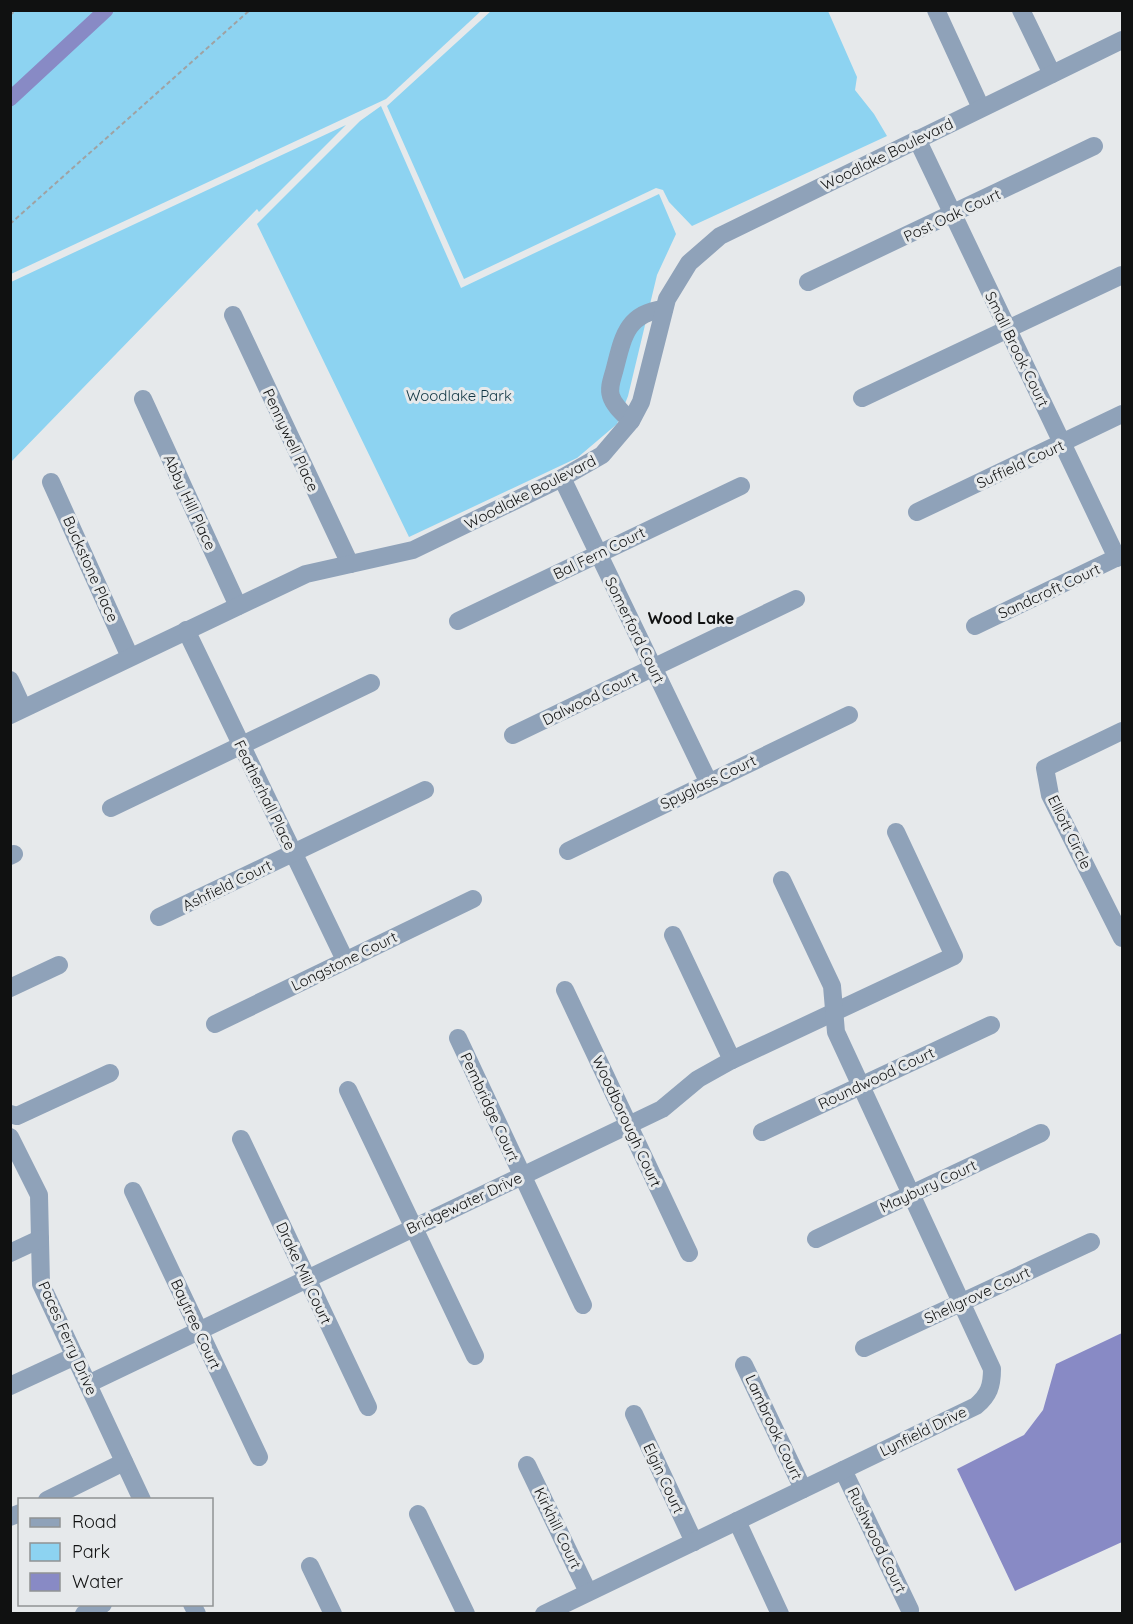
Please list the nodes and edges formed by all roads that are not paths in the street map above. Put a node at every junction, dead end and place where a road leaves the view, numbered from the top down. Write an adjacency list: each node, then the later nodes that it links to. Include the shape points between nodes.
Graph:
1 (936, 10): 5 (street)
2 (1021, 10): 4 (street)
3 (1122, 40): 4 (street, Woodlake Boulevard)
4 (1052, 74): 5 (street, Woodlake Boulevard)
5 (981, 108): 6 (street, Woodlake Boulevard)
6 (917, 139): 8 (street, Small Brook Court); 11 (street, Woodlake Boulevard, via 720,236 689,263)
7 (1094, 146): 8 (street, Post Oak Court)
8 (953, 215): 10 (street, Post Oak Court); 13 (street, Small Brook Court)
9 (1122, 275): 13 (street)
10 (808, 282)
11 (664, 309): 17 (street, Woodlake Boulevard, via 641,402); 17 (street, via 637,318 624,333 610,388 616,406)
12 (233, 315): 25 (street, Pennywell Place)
13 (1008, 330): 14 (street); 18 (street, Small Brook Court)
14 (862, 398)
15 (143, 399): 27 (street, Abby Hill Place)
16 (1122, 414): 18 (street, Suffield Court)
17 (631, 421): 19 (street, Woodlake Boulevard, via 602,455)
18 (1062, 444): 22 (street, Suffield Court); 24 (street, Small Brook Court)
19 (562, 478): 23 (street, Somerford Court); 25 (street, Woodlake Boulevard, via 413,550)
20 (51, 482): 31 (street, Buckstone Place)
21 (741, 486): 23 (street, Bal Fern Court)
22 (917, 512)
23 (598, 553): 28 (street, Bal Fern Court); 32 (street, Somerford Court)
24 (1120, 557): 29 (street, Sandcroft Court)
25 (350, 564): 27 (street, Woodlake Boulevard, via 306,574)
26 (796, 599): 32 (street, Dalwood Court)
27 (238, 606): 30 (street, Woodlake Boulevard)
28 (458, 621)
29 (975, 626)
30 (186, 630): 31 (street, Woodlake Boulevard); 39 (street, Featherhall Place)
31 (130, 657): 35 (street, Woodlake Boulevard)
32 (653, 667): 38 (street, Dalwood Court); 40 (street, Somerford Court)
33 (10, 680): 35 (street)
34 (371, 683): 39 (street)
35 (17, 711)
36 (849, 715): 40 (street, Spyglass Court)
37 (1122, 731): 50 (street, Elliott Circle, via 1046,768 1050,795)
38 (513, 735)
39 (242, 747): 42 (street); 45 (street, Featherhall Place)
40 (708, 781): 44 (street, Spyglass Court)
41 (425, 790): 45 (street, Ashfield Court)
42 (111, 808)
43 (896, 832): 55 (street, Bridgewater Drive, via 954,956)
44 (568, 851)
45 (293, 853): 48 (street, Ashfield Court); 51 (street, Featherhall Place)
46 (782, 880): 55 (street, Lynfield Drive, via 832,986)
47 (473, 898): 51 (street, Longstone Court)
48 (159, 917)
49 (673, 935): 59 (street)
50 (1122, 938)
51 (345, 960): 56 (street, Longstone Court)
52 (59, 965): 53 (street)
53 (10, 988)
54 (565, 990): 64 (street, Woodborough Court)
55 (834, 1011): 59 (street, Bridgewater Drive); 61 (street, Lynfield Drive, via 836,1032)
56 (215, 1024)
57 (991, 1024): 61 (street, Roundwood Court)
58 (458, 1038): 69 (street, Pembridge Court)
59 (732, 1060): 64 (street, Bridgewater Drive, via 698,1079 662,1109)
60 (110, 1073): 63 (street, via 17,1116)
61 (861, 1086): 65 (street, Roundwood Court); 71 (street, Lynfield Drive)
62 (348, 1090): 72 (street)
63 (10, 1114)
64 (628, 1125): 69 (street, Bridgewater Drive); 77 (street, Woodborough Court)
65 (762, 1132)
66 (1041, 1133): 71 (street, Maybury Court)
67 (10, 1137): 73 (street, Paces Ferry Drive, via 39,1195)
68 (241, 1138): 78 (street, Drake Mill Court)
69 (522, 1176): 72 (street, Bridgewater Drive); 80 (street, Pembridge Court)
70 (133, 1191): 81 (street, Baytree Court)
71 (911, 1194): 74 (street, Maybury Court); 79 (street, Lynfield Drive)
72 (414, 1227): 78 (street, Bridgewater Drive); 84 (street)
73 (40, 1239): 76 (street); 83 (street, Paces Ferry Drive, via 41,1284)
74 (816, 1239)
75 (1091, 1242): 79 (street, Shellgrove Court)
76 (10, 1252)
77 (689, 1253)
78 (307, 1278): 81 (street, Bridgewater Drive); 88 (street, Drake Mill Court)
79 (961, 1302): 82 (street, Shellgrove Court); 93 (street, Lynfield Drive, via 992,1369 987,1397 976,1406)
80 (583, 1305)
81 (198, 1330): 86 (street, Bridgewater Drive); 90 (street, Baytree Court)
82 (864, 1348)
83 (75, 1356): 86 (street, Paces Ferry Drive); 87 (street)
84 (475, 1356)
85 (744, 1365): 94 (street, Lambrook Court)
86 (88, 1384): 91 (street, Paces Ferry Drive)
87 (10, 1386)
88 (368, 1407)
89 (634, 1413): 99 (street, Elgin Court)
90 (259, 1457)
91 (124, 1462): 95 (street); 96 (street, Paces Ferry Drive)
92 (527, 1465): 101 (street, Kirkhill Court)
93 (843, 1470): 94 (street, Lynfield Drive); 103 (street, Rushwood Court)
94 (803, 1489): 98 (street, Lynfield Drive)
95 (51, 1498)
96 (141, 1498)
97 (418, 1514): 106 (street)
98 (737, 1521): 99 (street, Lynfield Drive); 108 (street)
99 (694, 1542): 101 (street, Lynfield Drive)
100 (310, 1566): 105 (street)
101 (588, 1592): 107 (street, Lynfield Drive)
102 (101, 1606): 104 (street)
103 (910, 1610)
104 (84, 1614)
105 (333, 1614)
106 (466, 1614)
107 (544, 1614)
108 (780, 1614)

